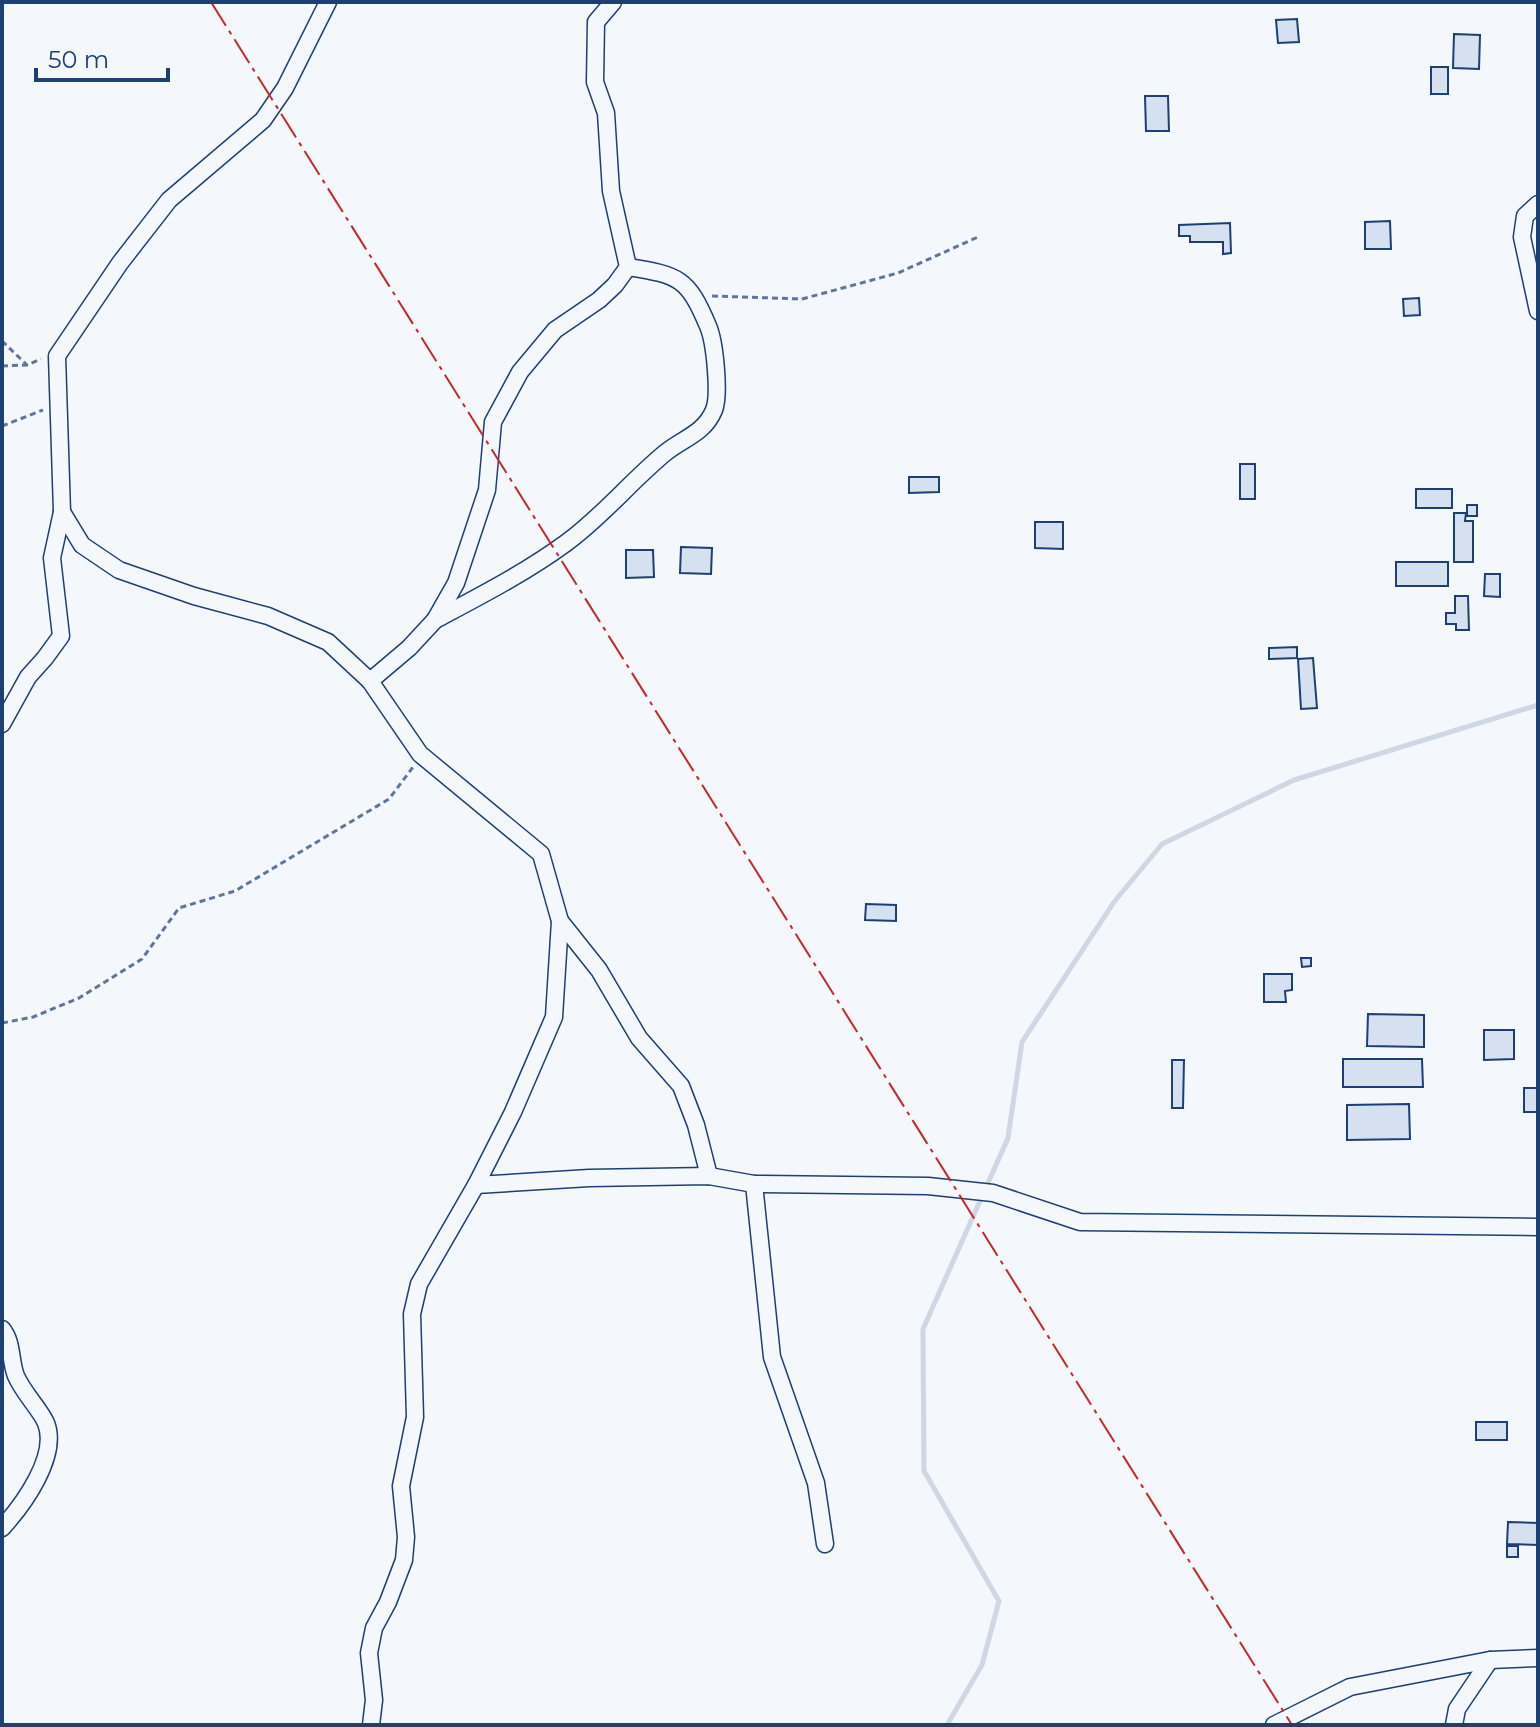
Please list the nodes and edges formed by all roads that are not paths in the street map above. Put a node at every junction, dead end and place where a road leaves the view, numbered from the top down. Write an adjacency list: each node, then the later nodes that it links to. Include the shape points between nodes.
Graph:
1 (328, 2): 6 (street, via 263,120 169,200 57,356)
2 (613, 2): 4 (street, via 596,22 595,82 606,113 611,191)
3 (1538, 204): 5 (street, via 1525,216 1522,237)
4 (628, 267): 7 (street, via 599,300 555,330 520,372 493,422 487,490 456,583); 7 (street, via 664,273 696,296 711,332 715,408 700,432 667,451 568,542)
5 (1538, 311)
6 (62, 512): 8 (street, via 82,545 119,570 268,616 328,642); 9 (street, via 52,558 61,636 28,677)
7 (435, 620): 8 (street)
8 (370, 681): 10 (street, via 420,754 541,854)
9 (2, 724)
10 (560, 921): 11 (street, via 599,970 639,1038 681,1086); 13 (street, via 554,1017)
11 (709, 1176): 12 (street); 13 (street)
12 (754, 1184): 14 (street, via 928,1186 993,1193 1080,1222); 17 (street, via 772,1357 816,1483)
13 (476, 1185): 20 (street, via 419,1284 412,1314 415,1417 401,1486 404,1560 374,1628 369,1653)
14 (1538, 1227)
15 (2, 1329): 16 (street, via 15,1373 46,1423 49,1442 37,1478)
16 (2, 1528)
17 (825, 1544)
18 (1538, 1658): 19 (street)
19 (1490, 1660): 21 (street, via 1350,1687); 22 (street, via 1457,1709)
20 (371, 1725)
21 (1274, 1725)
22 (1454, 1725)

